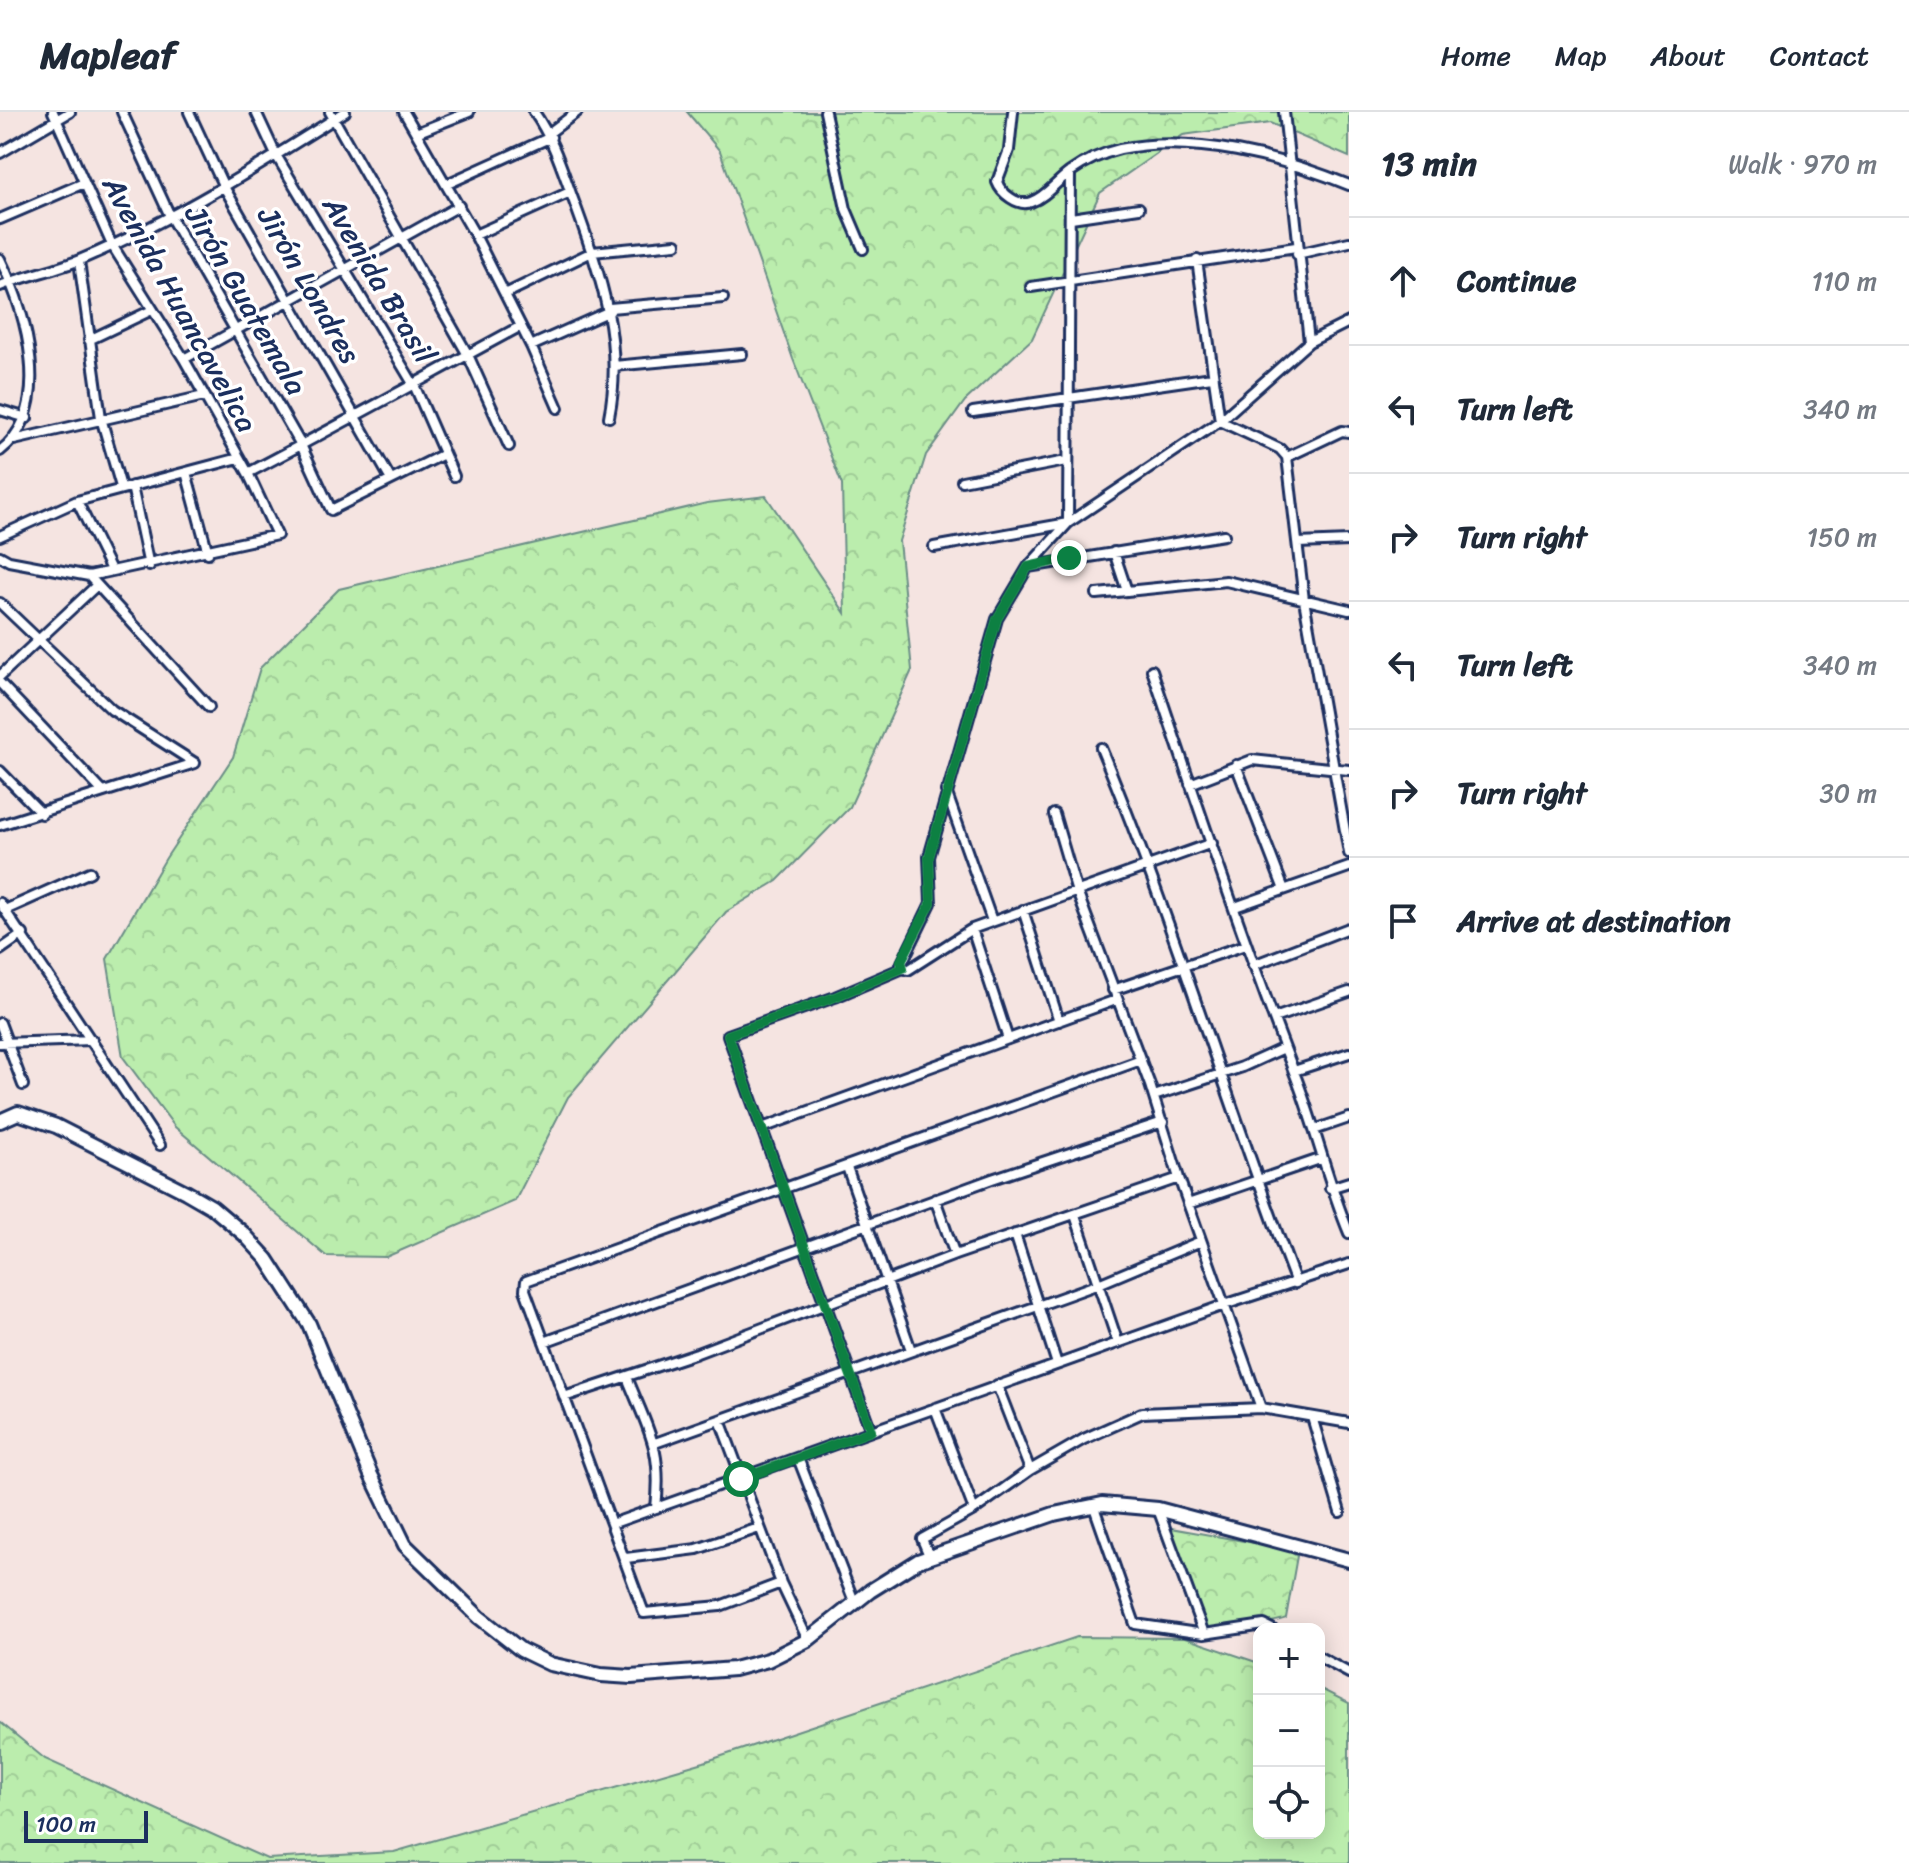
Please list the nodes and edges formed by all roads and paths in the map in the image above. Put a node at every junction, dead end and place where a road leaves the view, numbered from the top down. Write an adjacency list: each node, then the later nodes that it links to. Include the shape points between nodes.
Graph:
1 (70, 112): 13 (street)
2 (122, 112): 28 (street, Jirón Guatemala)
3 (189, 112): 23 (street, Jirón Londres)
4 (256, 112): 18 (street, Avenida Brasil)
5 (345, 112): 14 (street)
6 (404, 112): 15 (street)
7 (469, 112): 15 (street)
8 (534, 112): 16 (street)
9 (577, 112): 16 (street)
10 (825, 112): 36 (street, via 846,209)
11 (1013, 112): 20 (street, via 1009,150 997,182 1002,192 1027,203)
12 (1284, 112): 19 (street)
13 (55, 116): 17 (street); 21 (street, Avenida Huancavelica)
14 (332, 116): 18 (street); 32 (street)
15 (416, 133): 22 (street)
16 (550, 135): 22 (street); 25 (street)
17 (0, 151)
18 (276, 155): 23 (street); 42 (street, Avenida Brasil)
19 (1287, 166): 20 (street, via 1223,148 1153,145 1118,149); 24 (street); 37 (street)
20 (1070, 172): 29 (street)
21 (84, 183): 30 (street); 35 (street, Avenida Huancavelica)
22 (447, 184): 26 (street)
23 (223, 185): 28 (street); 49 (street, Jirón Londres)
24 (1349, 185)
25 (570, 192): 31 (street); 38 (street)
26 (459, 206): 31 (street); 32 (street)
27 (1139, 208): 29 (street)
28 (170, 216): 35 (street); 54 (street, Jirón Guatemala)
29 (1071, 218): 44 (street)
30 (0, 219)
31 (475, 235): 47 (street)
32 (402, 239): 42 (street); 59 (street)
33 (1349, 242): 37 (street)
34 (676, 244): 38 (street)
35 (112, 245): 41 (street); 50 (street, Avenida Huancavelica)
36 (863, 249)
37 (1297, 251): 40 (street); 56 (street)
38 (592, 252): 47 (street); 51 (street)
39 (0, 259): 43 (street)
40 (1197, 260): 44 (street); 62 (street)
41 (79, 261): 43 (street); 55 (street)
42 (346, 268): 49 (street); 63 (street, Avenida Brasil)
43 (11, 281): 45 (street); 71 (street, via 30,369)
44 (1071, 283): 46 (street); 65 (street)
45 (0, 286)
46 (1031, 287)
47 (505, 294): 53 (street)
48 (723, 298): 51 (street)
49 (290, 299): 54 (street); 69 (street, Jirón Londres)
50 (152, 310): 55 (street); 60 (street, Avenida Huancavelica)
51 (610, 310): 57 (street); 61 (street)
52 (1349, 322): 56 (street)
53 (521, 326): 57 (street); 59 (street)
54 (237, 330): 60 (street); 76 (street, Jirón Guatemala)
55 (89, 340): 72 (street)
56 (1309, 342): 73 (street)
57 (531, 346): 66 (street)
58 (742, 354): 61 (street)
59 (468, 355): 63 (street); 77 (street)
60 (184, 359): 64 (street, Avenida Huancavelica)
61 (614, 366): 70 (street)
62 (1212, 377): 65 (street); 73 (street)
63 (415, 387): 69 (street); 79 (street, Avenida Brasil)
64 (204, 396): 72 (street); 81 (street, Avenida Huancavelica)
65 (1070, 398): 68 (street); 82 (street)
66 (558, 408)
67 (0, 410): 71 (street)
68 (973, 412)
69 (355, 413): 76 (street); 86 (street, Jirón Londres)
70 (609, 417)
71 (27, 418): 75 (street)
72 (101, 418): 75 (street); 89 (street)
73 (1220, 421): 80 (street); 91 (street)
74 (1349, 432): 80 (street)
75 (14, 440): 78 (street)
76 (301, 445): 84 (street); 86 (street, Jirón Guatemala, via 331,510)
77 (509, 446)
78 (0, 451)
79 (444, 454): 85 (street, Avenida Brasil); 86 (street)
80 (1287, 457): 95 (street)
81 (239, 458): 83 (street); 84 (street, Avenida Huancavelica)
82 (1066, 461): 87 (street); 91 (street)
83 (186, 472): 88 (street); 98 (street)
84 (248, 473): 98 (street, Avenida Huancavelica, via 277,535)
85 (454, 476)
86 (391, 480)
87 (962, 481)
88 (132, 486): 89 (street); 100 (street)
89 (121, 487): 90 (street)
90 (77, 501): 93 (street); 102 (street)
91 (1068, 523): 96 (street); 101 (street)
92 (1224, 535): 97 (street)
93 (0, 536)
94 (1349, 541): 95 (street)
95 (1298, 543): 107 (street)
96 (934, 547)
97 (1114, 552): 101 (street); 105 (street)
98 (208, 553): 100 (street)
99 (0, 556): 103 (street)
100 (149, 566): 102 (street)
101 (1028, 567): 121 (street, via 997,619)
102 (111, 570): 103 (street)
103 (89, 576): 104 (street)
104 (97, 585): 110 (street); 114 (street)
105 (1127, 591): 106 (street); 107 (street, via 1226,581)
106 (1097, 594)
107 (1304, 600): 109 (street); 117 (street)
108 (0, 603): 110 (street)
109 (1349, 610)
110 (36, 641): 112 (street); 122 (street, via 126,721 195,763)
111 (1152, 670): 120 (street)
112 (0, 676)
113 (0, 683): 122 (street)
114 (209, 707)
115 (1101, 748): 128 (street)
116 (1236, 765): 117 (street, via 1252,760); 120 (street); 131 (street)
117 (1334, 769): 118 (street); 127 (street)
118 (1349, 770)
119 (0, 771): 123 (street)
120 (1190, 784): 126 (street)
121 (946, 791): 136 (street); 144 (street, via 929,857 931,903 901,961)
122 (103, 792): 123 (street)
123 (42, 814): 125 (street)
124 (1054, 814): 132 (street)
125 (0, 825)
126 (1212, 843): 128 (street); 134 (street)
127 (1349, 853)
128 (1150, 866): 132 (street); 143 (street)
129 (1349, 867): 131 (street)
130 (90, 872): 133 (street)
131 (1283, 887): 134 (street)
132 (1076, 889): 135 (street); 145 (street)
133 (3, 906): 139 (street)
134 (1235, 907): 140 (street)
135 (1023, 910): 136 (street); 149 (street)
136 (992, 921): 138 (street)
137 (1349, 928): 142 (street)
138 (972, 929): 144 (street, via 908,970); 151 (street)
139 (23, 934): 141 (street); 152 (street)
140 (1245, 945): 142 (street); 143 (street)
141 (0, 950)
142 (1253, 965): 148 (street)
143 (1184, 967): 145 (street); 158 (street)
144 (903, 968): 164 (street, via 728,1035)
145 (1113, 990): 147 (street)
146 (1349, 992): 148 (street)
147 (1116, 1000): 149 (street); 156 (street)
148 (1274, 1018): 154 (street)
149 (1059, 1021): 151 (street)
150 (0, 1023): 153 (street)
151 (1008, 1039): 164 (street)
152 (92, 1040): 153 (street); 166 (street)
153 (3, 1042): 159 (street)
154 (1284, 1048): 157 (street); 158 (street)
155 (1349, 1053): 157 (street)
156 (1141, 1060): 160 (street); 168 (street)
157 (1294, 1071): 165 (street)
158 (1220, 1075): 160 (street); 170 (street)
159 (23, 1085)
160 (1154, 1096): 163 (street)
161 (1349, 1118): 165 (street)
162 (0, 1121): 222 (highway, via 18,1113 56,1126 212,1207 244,1234 267,1259 309,1324 405,1545 452,1594 521,1650 550,1664 631,1677 734,1669 768,1660)
163 (1163, 1122): 169 (street); 174 (street)
164 (762, 1128): 173 (street)
165 (1314, 1130): 167 (street)
166 (160, 1145)
167 (1320, 1159): 170 (street); 172 (street)
168 (847, 1167): 173 (street); 177 (street)
169 (1179, 1178): 175 (street); 176 (street)
170 (1256, 1179): 175 (street); 185 (street)
171 (1349, 1182): 172 (street)
172 (1330, 1188): 178 (street)
173 (783, 1190): 181 (street); 190 (street, via 532,1277 525,1290)
174 (935, 1199): 177 (street); 182 (street)
175 (1188, 1204): 180 (street)
176 (1075, 1215): 179 (street); 186 (street)
177 (869, 1225): 181 (street); 184 (street)
178 (1349, 1233)
179 (1015, 1234): 182 (street); 188 (street)
180 (1201, 1241): 186 (street); 189 (street)
181 (805, 1247): 187 (street); 190 (street)
182 (955, 1255): 184 (street)
183 (1349, 1264): 185 (street)
184 (888, 1280): 187 (street); 192 (street)
185 (1296, 1283): 189 (street)
186 (1096, 1285): 188 (street); 191 (street)
187 (827, 1303): 194 (street); 195 (street)
188 (1037, 1305): 192 (street); 193 (street)
189 (1224, 1305): 191 (street); 199 (street)
190 (544, 1342): 197 (street)
191 (1118, 1343): 193 (street)
192 (911, 1350): 194 (street)
193 (1057, 1364): 196 (street)
194 (851, 1373): 201 (street); 203 (street)
195 (627, 1377): 197 (street); 204 (street)
196 (997, 1385): 198 (street); 206 (street)
197 (564, 1397): 213 (street)
198 (935, 1408): 203 (street); 211 (street)
199 (1261, 1408): 200 (street); 206 (street, via 1142,1413)
200 (1312, 1417): 202 (street); 212 (street)
201 (720, 1420): 204 (street); 207 (street)
202 (1349, 1423)
203 (871, 1431): 205 (street)
204 (655, 1443): 209 (street)
205 (798, 1458): 207 (street); 219 (street)
206 (1030, 1470): 211 (street)
207 (741, 1479): 209 (street); 214 (street)
208 (1094, 1507): 210 (highway); 216 (highway, via 1054,1514); 221 (street, via 1135,1624)
209 (656, 1508): 213 (street)
210 (1158, 1509): 217 (highway); 221 (street)
211 (974, 1510): 216 (street, via 922,1539)
212 (1340, 1512)
213 (614, 1523): 215 (street)
214 (759, 1528): 215 (street, via 697,1549); 218 (street)
215 (626, 1558): 218 (street, via 644,1613 720,1606)
216 (930, 1558): 219 (highway)
217 (1349, 1560)
218 (781, 1583): 222 (street)
219 (855, 1604): 222 (highway)
220 (1253, 1626): 221 (street)
221 (1204, 1634)
222 (808, 1640)
223 (1325, 1660): 224 (street)
224 (1349, 1673)

